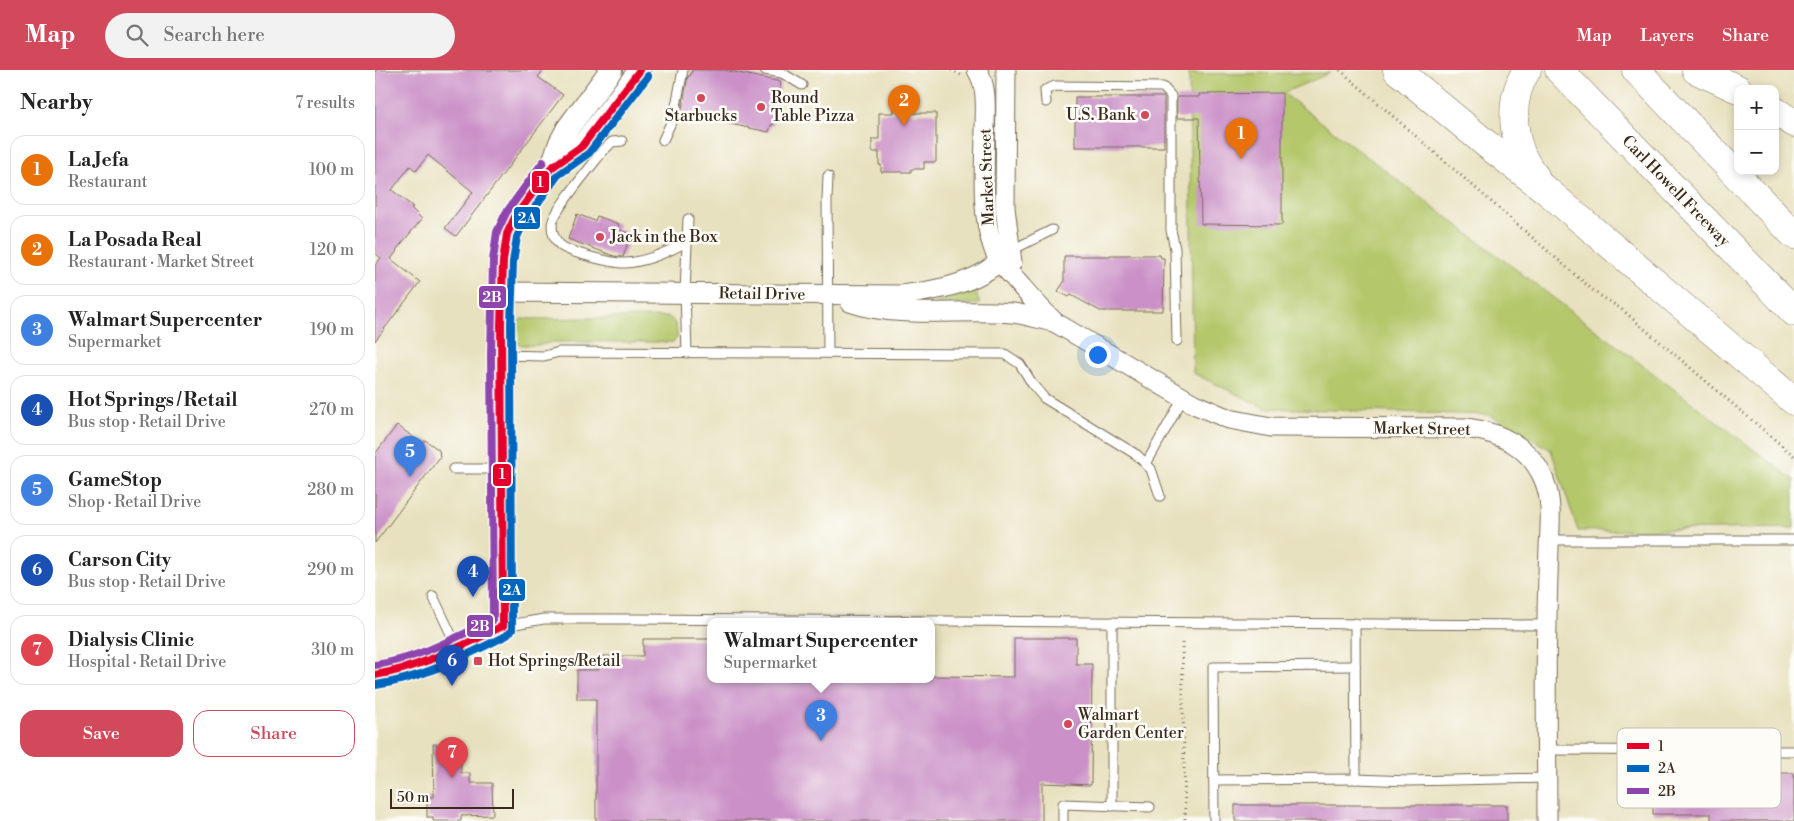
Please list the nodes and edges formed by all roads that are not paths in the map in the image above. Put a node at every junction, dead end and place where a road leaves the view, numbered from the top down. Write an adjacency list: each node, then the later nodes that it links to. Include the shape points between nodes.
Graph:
1 (611, 70): 19 (street, via 568,128)
2 (640, 70): 19 (street, via 582,146)
3 (683, 70): 17 (lane, via 674,116)
4 (765, 70): 12 (lane, via 781,73)
5 (1006, 70): 26 (street, Market Street)
6 (1397, 70): 21 (highway)
7 (1527, 70): 21 (highway, via 1516,100 1517,143 1528,169)
8 (1559, 70): 30 (highway, Carl Howell Freeway)
9 (1636, 70): 24 (highway)
10 (1696, 70): 13 (highway)
11 (969, 73): 26 (street, Market Street, via 982,78 989,230 993,248)
12 (802, 85)
13 (1734, 87)
14 (1046, 102): 32 (lane, via 1045,90 1055,86 1163,87 1171,96 1171,230 1175,249)
15 (1779, 114): 16 (highway)
16 (1794, 123)
17 (663, 140)
18 (622, 141): 25 (lane, via 612,142 604,150 559,209 552,223 554,237 561,246 613,263 626,264 669,251)
19 (551, 168): 27 (street, via 515,217 507,234)
20 (829, 176): 29 (lane)
21 (1547, 190): 37 (highway)
22 (688, 219): 25 (lane)
23 (1052, 230): 26 (lane)
24 (1794, 235)
25 (686, 242): 28 (lane)
26 (1005, 257): 29 (street, Retail Drive, via 969,279 930,292); 31 (street, Market Street, via 1014,278)
27 (502, 292): 28 (street, Retail Drive); 35 (street)
28 (685, 293): 29 (street, Retail Drive); 33 (lane)
29 (828, 295): 31 (street, via 861,306 901,312 1014,313); 34 (lane)
30 (1794, 312)
31 (1055, 323): 36 (street, Market Street)
32 (1177, 340)
33 (687, 353): 34 (lane); 35 (lane)
34 (829, 353): 38 (lane, via 1005,354 1020,364 1044,398 1137,455)
35 (501, 354): 40 (street)
36 (1183, 398): 38 (lane); 42 (street, Market Street, via 1229,419 1271,427 1467,428 1501,436 1520,447 1544,480 1551,518)
37 (1794, 401)
38 (1146, 464): 41 (lane, via 1151,469)
39 (453, 469): 40 (lane)
40 (501, 469): 50 (street)
41 (1160, 496)
42 (1549, 540): 43 (lane); 49 (street, Market Street)
43 (1794, 540)
44 (433, 596): 51 (lane)
45 (707, 620): 50 (lane, via 544,619)
46 (935, 621): 47 (lane)
47 (1112, 622): 48 (lane); 61 (lane)
48 (1355, 623): 49 (lane); 52 (lane)
49 (1547, 625): 54 (street, Market Street)
50 (503, 626): 51 (street)
51 (457, 647): 53 (street, via 420,665)
52 (1355, 666): 59 (lane); 60 (lane, via 1213,667)
53 (375, 676)
54 (1547, 750): 55 (lane); 58 (street, Market Street)
55 (1617, 750)
56 (1781, 751): 57 (lane)
57 (1794, 751)
58 (1547, 778): 59 (lane); 65 (street, Market Street)
59 (1356, 779): 60 (lane)
60 (1214, 780): 64 (lane)
61 (1113, 806): 62 (lane); 63 (lane, via 1063,804)
62 (1150, 807)
63 (1063, 821)
64 (1214, 821)
65 (1547, 821)

